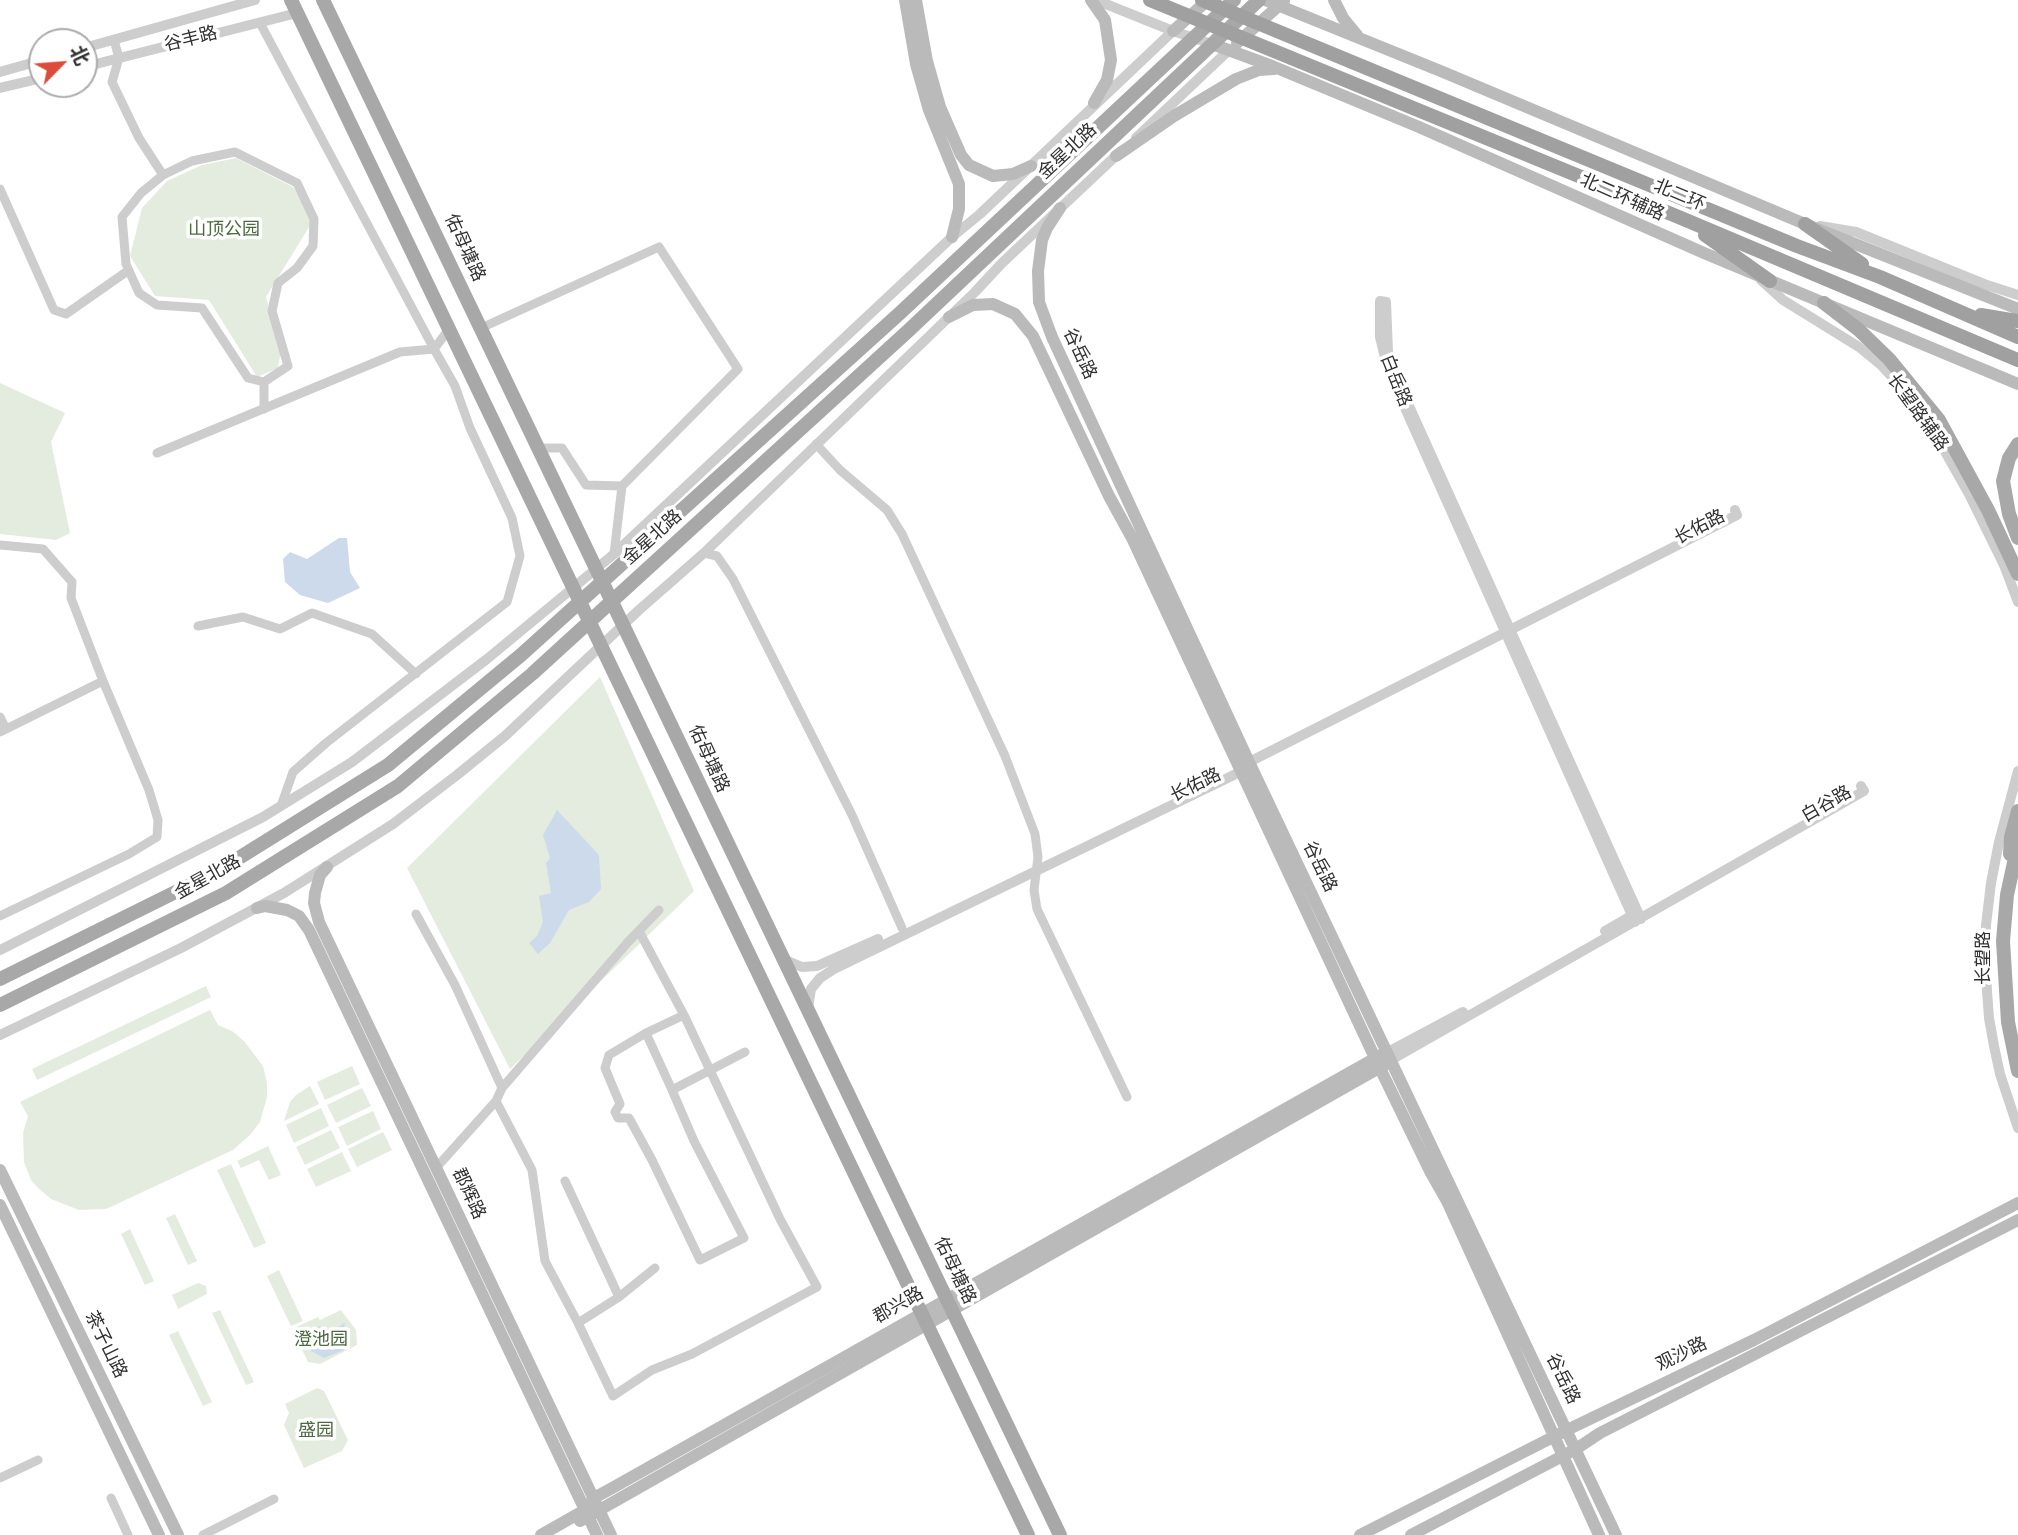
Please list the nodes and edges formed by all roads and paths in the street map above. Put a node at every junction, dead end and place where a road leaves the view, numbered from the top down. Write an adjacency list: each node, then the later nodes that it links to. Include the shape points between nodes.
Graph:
1 (255, 0): 18 (street, 谷丰路)
2 (323, 0): 47 (main road, 佑母塘路)
3 (905, 0): 37 (main road, via 929,110 959,184)
4 (916, 0): 31 (main road, via 940,107 961,155 969,165 993,176)
5 (1094, 0): 15 (street); 29 (main road, via 1105,20 1111,60 1107,80)
6 (1150, 0): 35 (highway, 北二环)
7 (1202, 0): 39 (highway, 北二环)
8 (1208, 0): 15 (main road)
9 (1234, 0): 16 (main road, 金星北路)
10 (1262, 0): 12 (main road); 20 (main road, 金星北路)
11 (1334, 0): 17 (main road)
12 (1282, 3): 17 (main road); 21 (main road)
13 (294, 6): 14 (street, 谷丰路); 48 (main road)
14 (260, 23): 22 (street, 谷丰路); 50 (street)
15 (1173, 31): 16 (street); 29 (street)
16 (1194, 37): 20 (street); 65 (main road, 金星北路, via 900,313)
17 (1360, 38): 36 (main road)
18 (114, 40): 19 (street, 谷丰路); 22 (street)
19 (98, 44)
20 (1212, 44): 21 (main road, 北二环辅路); 67 (main road, 金星北路)
21 (1229, 50): 25 (main road, 北二环辅路); 30 (street)
22 (118, 58): 23 (street, 谷丰路); 32 (street, via 112,82)
23 (98, 63)
24 (28, 64): 26 (street)
25 (1282, 70): 30 (main road, via 1259,70 1236,79); 40 (main road, 北二环辅路)
26 (0, 72)
27 (28, 81): 28 (street)
28 (0, 88)
29 (1094, 103): 31 (street)
30 (1116, 156): 34 (street)
31 (1031, 166): 37 (street)
32 (163, 175): 38 (street, via 122,217); 52 (street, via 191,161 235,152 297,183 314,219 313,246 278,283 272,311 288,366)
33 (0, 189): 38 (street, via 54,310 65,314)
34 (1060, 208): 45 (street); 78 (main road, 谷岳路, via 1046,228 1039,253 1037,286 1042,314)
35 (1681, 218): 40 (highway); 51 (highway, 北二环)
36 (1805, 224): 39 (highway); 41 (street, via 1856,232); 43 (main road)
37 (952, 237): 63 (street)
38 (129, 270): 52 (street, via 139,293 157,305 202,308 248,379)
39 (1880, 277): 44 (highway, 北二环)
40 (1763, 278): 42 (main road, 北二环辅路); 68 (street, 长望路辅路, via 1783,300 1874,359 1912,400 1969,495)
41 (2018, 295)
42 (1824, 303): 53 (main road, 北二环辅路); 64 (main road, via 1889,359 1939,420)
43 (2018, 309)
44 (1961, 311): 46 (highway); 49 (highway, 北二环)
45 (949, 317): 55 (street); 78 (main road, via 973,304 993,304 1015,314 1033,336)
46 (2018, 321)
47 (481, 328): 57 (main road, 佑母塘路); 59 (street, via 659,247 738,369)
48 (449, 329): 50 (street); 66 (main road)
49 (2018, 337)
50 (434, 349): 54 (street, via 400,352); 74 (street, via 455,386 512,518 520,556 507,602)
51 (2018, 360)
52 (264, 382): 54 (street)
53 (2018, 384)
54 (264, 408): 58 (street)
55 (816, 444): 62 (street); 84 (street, via 887,510 902,534 1005,756 1035,834)
56 (2018, 444): 60 (main road, via 2003,481)
57 (538, 448): 59 (street, via 562,448 586,485); 65 (main road, 佑母塘路)
58 (157, 453)
59 (622, 486): 63 (street)
60 (2018, 538)
61 (0, 545): 75 (street, via 43,549 72,582 71,598)
62 (705, 553): 70 (street); 91 (street, via 716,556 733,579 852,814)
63 (614, 554): 65 (street)
64 (2018, 574)
65 (599, 575): 66 (main road, 金星北路); 67 (main road, 佑母塘路)
66 (576, 595): 69 (main road); 80 (street, via 352,762); 95 (main road, 金星北路, via 521,655 388,765 218,871)
67 (612, 602): 69 (main road, 金星北路); 70 (main road, 佑母塘路)
68 (2018, 602)
69 (589, 622): 73 (main road); 96 (main road, 金星北路, via 398,786 226,893)
70 (623, 625): 73 (street); 94 (main road, 佑母塘路)
71 (198, 626): 74 (street, via 243,617 280,629 312,613 372,634)
72 (1507, 629): 72 (street, 长佑路, via 1738,515 1735,510); 72 (street, 白岳路, via 1393,368 1386,336 1386,302 1380,301 1380,337 1388,370); 78 (street, 长佑路); 90 (street, 白岳路)
73 (601, 647): 83 (street, via 472,763 393,824); 120 (main road)
74 (416, 674): 80 (street, via 293,772)
75 (103, 681): 77 (street); 89 (street, via 149,790 158,820 157,837)
76 (0, 717): 77 (street)
77 (3, 731)
78 (1244, 764): 84 (street, 长佑路); 102 (main road, 谷岳路); 103 (main road)
79 (2018, 771): 110 (street, via 1991,883 1985,964 1994,1046)
80 (281, 806): 93 (street)
81 (2018, 811): 85 (main road, via 2011,837)
82 (2018, 844): 85 (main road, 长望路)
83 (327, 867): 86 (street); 111 (main road, 郡辉路, via 317,882 316,913)
84 (1037, 867): 91 (street, 长佑路); 97 (street, 长佑路, via 829,972 811,989); 108 (street, via 1037,909)
85 (2007, 895): 104 (main road, 长望路, via 2004,986)
86 (257, 908): 100 (street); 130 (main road, 郡辉路, via 287,910 299,916 309,930)
87 (659, 910): 92 (street)
88 (416, 914): 106 (street, via 455,985)
89 (0, 916)
90 (1636, 917): 90 (street, 白谷路, via 1864,791 1861,786); 102 (street, 白谷路)
91 (902, 928): 94 (street, 长佑路, via 817,966 795,965)
92 (639, 931): 98 (street); 106 (street)
93 (0, 950)
94 (781, 956): 97 (main road, 佑母塘路)
95 (0, 979)
96 (0, 1005)
97 (807, 1011): 119 (main road, 佑母塘路)
98 (684, 1015): 99 (street); 105 (street)
99 (646, 1033): 107 (street); 107 (street, via 609,1055 605,1068 620,1104 615,1111 618,1118 629,1118 700,1260 744,1238)
100 (0, 1035)
101 (745, 1052): 105 (street)
102 (1390, 1056): 103 (main road, 郡兴路); 122 (main road, 谷岳路)
103 (1378, 1063): 119 (main road, 郡兴路); 123 (main road, via 1447,1201)
104 (2018, 1071)
105 (711, 1072): 107 (street); 121 (street, via 817,1287 722,1339 652,1370 612,1396)
106 (502, 1088): 109 (street)
107 (672, 1090)
108 (1127, 1097)
109 (496, 1101): 111 (street); 121 (street, via 532,1170 545,1261)
110 (2018, 1128)
111 (436, 1168): 130 (main road, 郡辉路)
112 (0, 1170): 133 (main road, 茶子山路)
113 (565, 1181): 118 (street)
114 (2018, 1203): 122 (main road, 观沙路, via 1754,1340)
115 (0, 1205): 132 (main road, 茶子山路)
116 (2018, 1220): 124 (main road, 观沙路)
117 (655, 1268): 118 (street)
118 (619, 1297): 121 (street)
119 (949, 1305): 120 (main road, 郡兴路); 140 (main road, 佑母塘路)
120 (925, 1319): 130 (main road, 郡兴路); 139 (main road)
121 (578, 1323)
122 (1567, 1430): 123 (main road, 观沙路); 124 (main road, 谷岳路)
123 (1553, 1437): 125 (main road); 141 (main road, 观沙路)
124 (1576, 1448): 125 (main road, 观沙路); 144 (main road, 谷岳路)
125 (1562, 1455): 142 (main road, 观沙路); 143 (main road)
126 (38, 1460): 127 (street)
127 (0, 1478)
128 (111, 1498): 131 (street)
129 (274, 1499): 134 (street)
130 (592, 1509): 135 (main road, 郡兴路); 136 (main road, 郡兴路); 137 (main road, 郡辉路); 138 (main road, 郡辉路)
131 (128, 1535)
132 (159, 1535)
133 (178, 1535)
134 (203, 1535)
135 (541, 1535)
136 (555, 1535)
137 (597, 1535)
138 (611, 1535)
139 (1028, 1535)
140 (1060, 1535)
141 (1360, 1535)
142 (1411, 1535)
143 (1599, 1535)
144 (1616, 1535)

